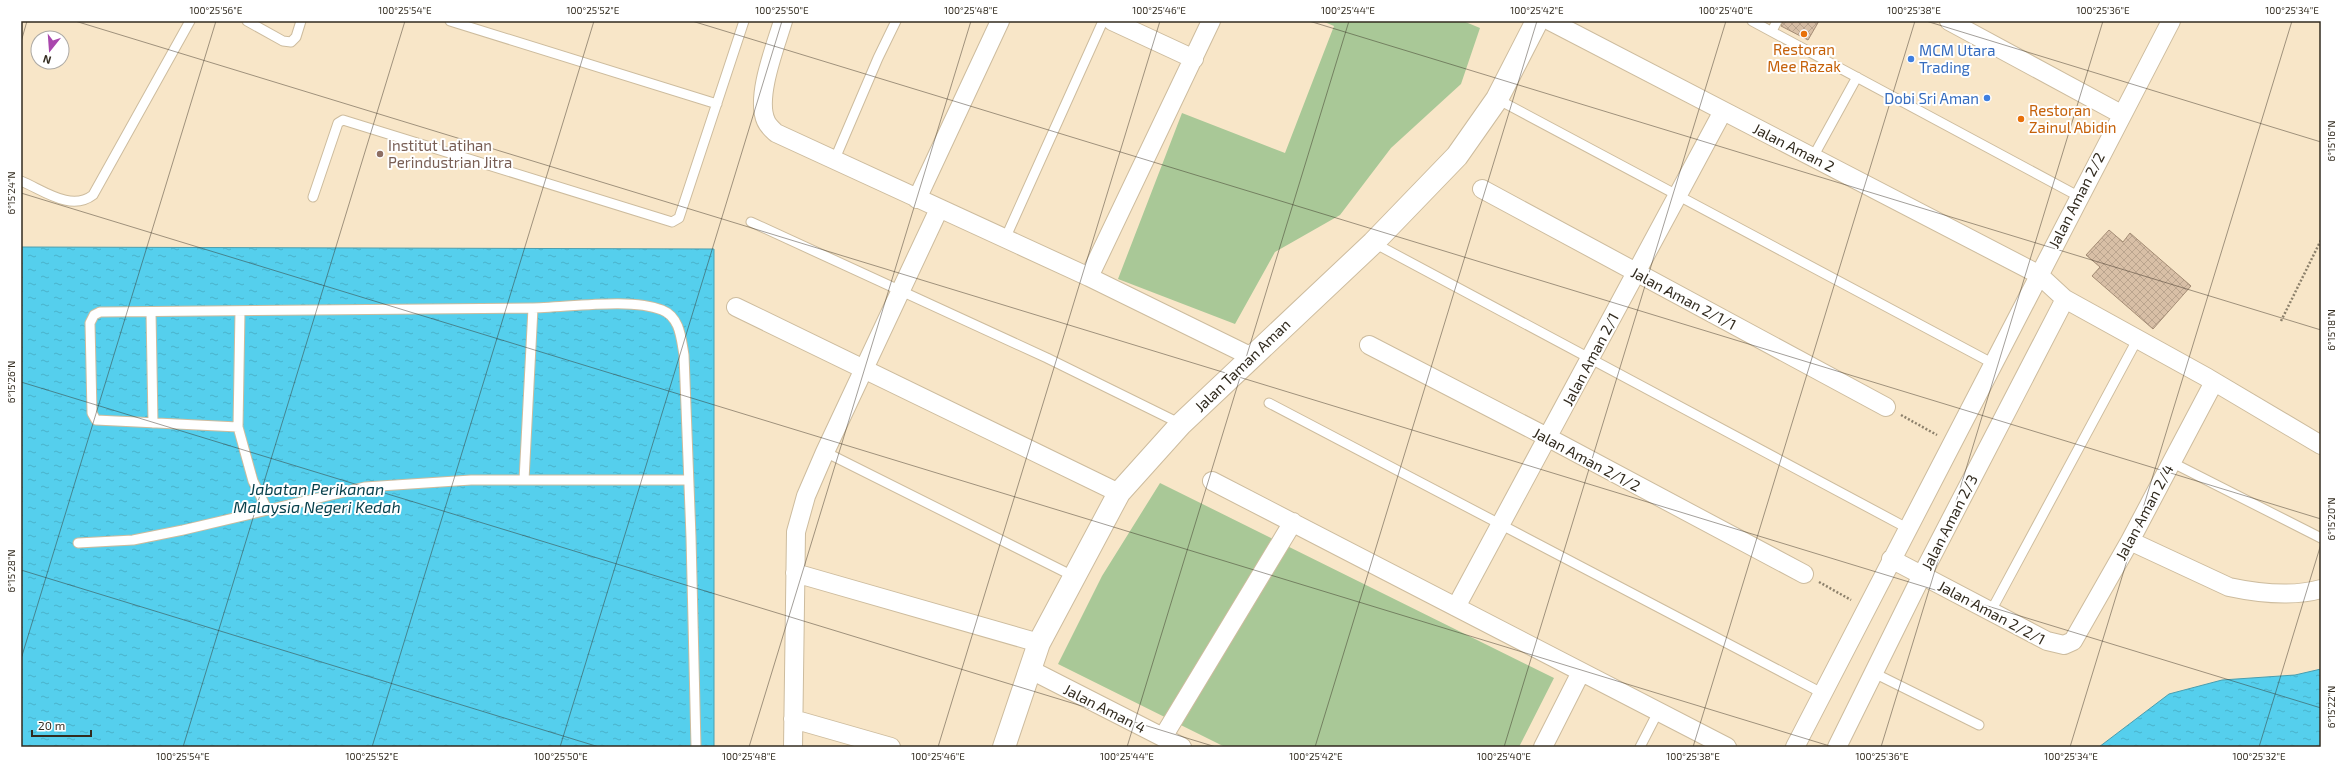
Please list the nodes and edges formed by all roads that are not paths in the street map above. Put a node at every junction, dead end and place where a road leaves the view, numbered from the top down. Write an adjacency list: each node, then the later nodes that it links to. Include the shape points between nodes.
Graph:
1 (190, 21): 27 (lane, via 93,195 84,202 71,203)
2 (247, 21): 3 (lane, via 283,41 291,42 296,37)
3 (301, 21)
4 (450, 21): 22 (lane)
5 (744, 21): 22 (lane)
6 (783, 21): 26 (street, via 765,89 763,105 766,122 776,133)
7 (896, 21): 26 (lane)
8 (1000, 21): 32 (street)
9 (1103, 21): 35 (lane)
10 (1112, 21): 19 (street)
11 (1211, 21): 19 (street)
12 (1537, 21): 21 (street, Jalan Taman Aman)
13 (1550, 21): 23 (street, Jalan Aman 2)
14 (1752, 21): 18 (lane)
15 (1777, 21): 18 (lane)
16 (1949, 21): 24 (street)
17 (2171, 21): 24 (street, Jalan Aman 2/2)
18 (1772, 31): 20 (lane)
19 (1194, 59): 39 (street)
20 (1857, 77): 25 (lane); 30 (lane)
21 (1497, 98): 29 (lane); 36 (street, Jalan Taman Aman, via 1457,156)
22 (717, 104): 31 (lane, via 679,218 672,222 343,120 338,123)
23 (1723, 111): 25 (street, Jalan Aman 2); 29 (street, Jalan Aman 2/1)
24 (2122, 114): 30 (street, Jalan Aman 2/2)
25 (1813, 157): 38 (street, Jalan Aman 2)
26 (834, 161): 32 (street)
27 (21, 181)
28 (1482, 189): 37 (street, Jalan Aman 2/1/1)
29 (1678, 196): 37 (street, Jalan Aman 2/1); 50 (lane)
30 (2078, 196): 38 (street, Jalan Aman 2/2)
31 (313, 197)
32 (917, 199): 33 (street)
33 (939, 209): 35 (street); 40 (street)
34 (751, 222): 40 (lane)
35 (1005, 239): 39 (street)
36 (1373, 242): 48 (street, Jalan Taman Aman); 49 (lane)
37 (1636, 272): 49 (street, Jalan Aman 2/1); 54 (street, Jalan Aman 2/1/1)
38 (2038, 274): 41 (street, Jalan Aman 2); 50 (street, Jalan Aman 2/2)
39 (1088, 277): 48 (street)
40 (901, 290): 51 (street); 56 (lane)
41 (2065, 299): 46 (street, Jalan Aman 2); 76 (street, Jalan Aman 2/3)
42 (736, 307): 51 (street)
43 (533, 308): 44 (lane); 62 (lane); 63 (lane, via 626,304 663,310 675,319 681,333 684,355)
44 (240, 311): 45 (lane); 57 (lane)
45 (151, 312): 55 (lane); 55 (lane, via 94,314 90,323 90,338 92,413 96,420)
46 (2137, 340): 52 (street, Jalan Aman 2); 80 (lane)
47 (1368, 345): 58 (street, Jalan Aman 2/1/2)
48 (1250, 356): 56 (street, Jalan Taman Aman)
49 (1590, 358): 58 (street, Jalan Aman 2/1); 69 (lane)
50 (1992, 363): 69 (street, Jalan Aman 2/2)
51 (864, 369): 60 (street); 65 (street)
52 (2214, 382): 59 (street, Jalan Aman 2); 61 (street, Jalan Aman 2/4)
53 (1269, 403): 68 (lane)
54 (1886, 407)
55 (153, 424): 57 (lane)
56 (1181, 424): 65 (street, Jalan Taman Aman)
57 (238, 427): 66 (lane, via 253,481)
58 (1547, 437): 68 (street, Jalan Aman 2/1); 75 (street, Jalan Aman 2/1/2)
59 (2321, 445)
60 (825, 452): 74 (street, via 806,496 796,532); 77 (lane)
61 (2171, 462): 70 (lane); 71 (street, Jalan Aman 2/4)
62 (524, 480): 63 (lane); 66 (lane, via 365,486)
63 (688, 480): 91 (lane)
64 (1212, 481): 67 (street)
65 (1119, 493): 77 (street, Jalan Taman Aman)
66 (267, 509): 72 (lane, via 133,540)
67 (1293, 522): 79 (street); 90 (street)
68 (1500, 525): 79 (street, Jalan Aman 2/1); 86 (lane)
69 (1907, 528): 73 (street, Jalan Aman 2/2)
70 (2321, 538)
71 (2130, 541): 78 (street, via 2229,587 2287,593); 81 (street, Jalan Aman 2/4)
72 (78, 543)
73 (1891, 559): 76 (street, Jalan Aman 2/2/1); 86 (street, Jalan Aman 2/2)
74 (795, 574): 82 (street); 88 (street)
75 (1804, 574)
76 (1922, 575): 80 (street, Jalan Aman 2/2/1); 85 (street, Jalan Aman 2/3)
77 (1074, 576): 82 (street, Jalan Taman Aman)
78 (2321, 589)
79 (1456, 607): 84 (street)
80 (1991, 611): 81 (street, Jalan Aman 2/2/1, via 2047,642 2064,645)
81 (2073, 641)
82 (1039, 643): 83 (street, Jalan Taman Aman)
83 (1029, 669): 90 (street, Jalan Aman 4); 94 (street, Jalan Taman Aman)
84 (1581, 672): 87 (street); 96 (street)
85 (1874, 673): 89 (lane); 100 (street, Jalan Aman 2/3)
86 (1822, 693): 99 (street, Jalan Aman 2/2)
87 (1658, 712): 97 (lane); 98 (street)
88 (793, 719): 92 (street); 93 (street)
89 (1979, 725)
90 (1162, 737): 95 (street, Jalan Aman 4)
91 (696, 747)
92 (793, 747)
93 (891, 747)
94 (1004, 747)
95 (1182, 747)
96 (1543, 747)
97 (1640, 747)
98 (1727, 747)
99 (1795, 747)
100 (1837, 747)

